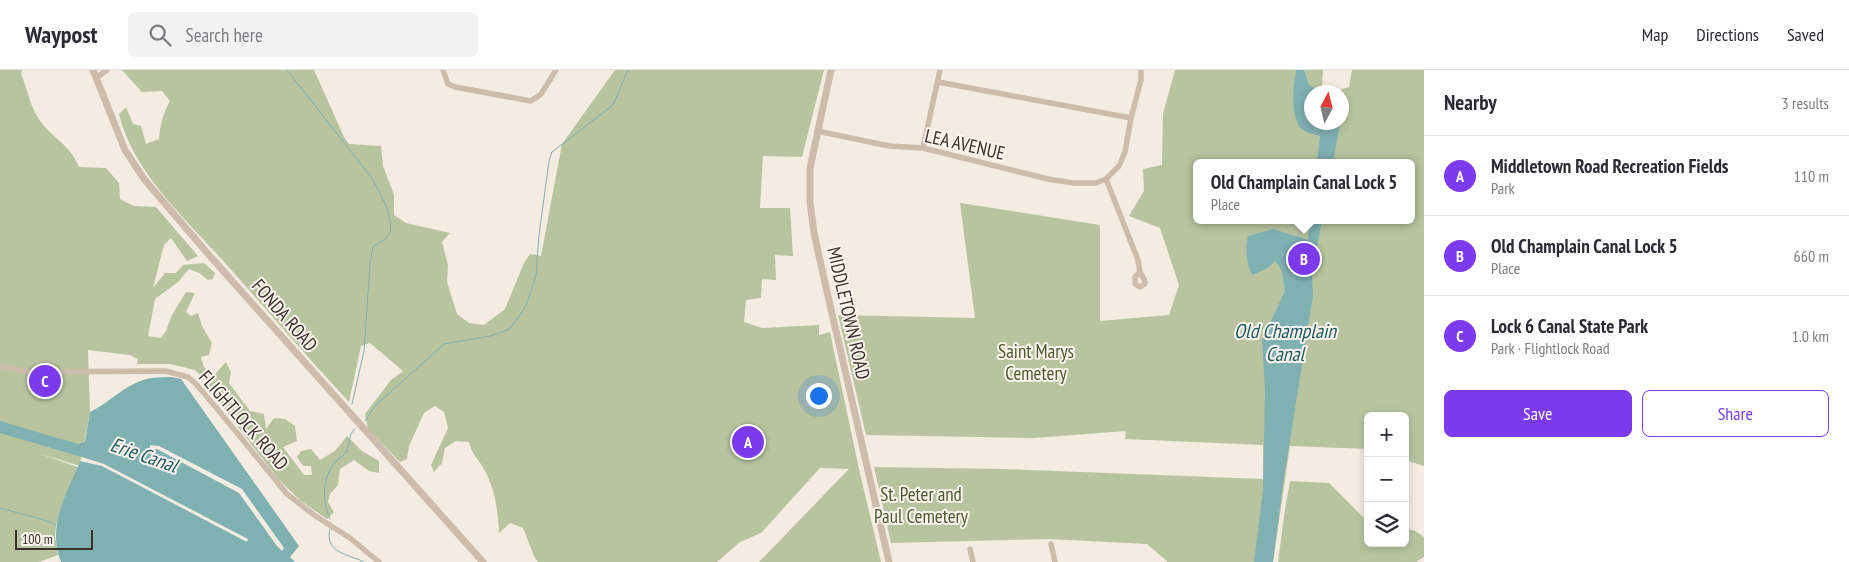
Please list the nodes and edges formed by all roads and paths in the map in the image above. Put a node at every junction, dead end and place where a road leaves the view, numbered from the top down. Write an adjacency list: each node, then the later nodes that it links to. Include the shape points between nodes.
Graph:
1 (93, 70): 8 (street, FONDA ROAD)
2 (107, 70): 8 (street)
3 (443, 70): 4 (street, via 448,84 455,87 531,101 541,94)
4 (556, 70)
5 (831, 70): 11 (street, MIDDLETOWN ROAD)
6 (940, 70): 9 (street)
7 (1141, 70): 10 (street)
8 (96, 78): 19 (street, FONDA ROAD, via 125,150 144,179)
9 (938, 82): 10 (street); 12 (street)
10 (1131, 118): 13 (street, via 1125,152 1119,166)
11 (817, 131): 12 (street, LEA AVENUE, via 889,146); 20 (street, MIDDLETOWN ROAD, via 809,183 814,233)
12 (922, 148): 13 (street, LEA AVENUE, via 1048,179 1073,183 1096,183)
13 (1106, 179): 14 (street)
14 (1140, 272)
15 (0, 366): 18 (street, FLIGHTLOCK ROAD, via 28,372 165,371 188,377 287,494)
16 (1051, 544): 22 (street)
17 (970, 549): 21 (street)
18 (379, 562)
19 (483, 562)
20 (889, 562)
21 (973, 562)
22 (1055, 562)

